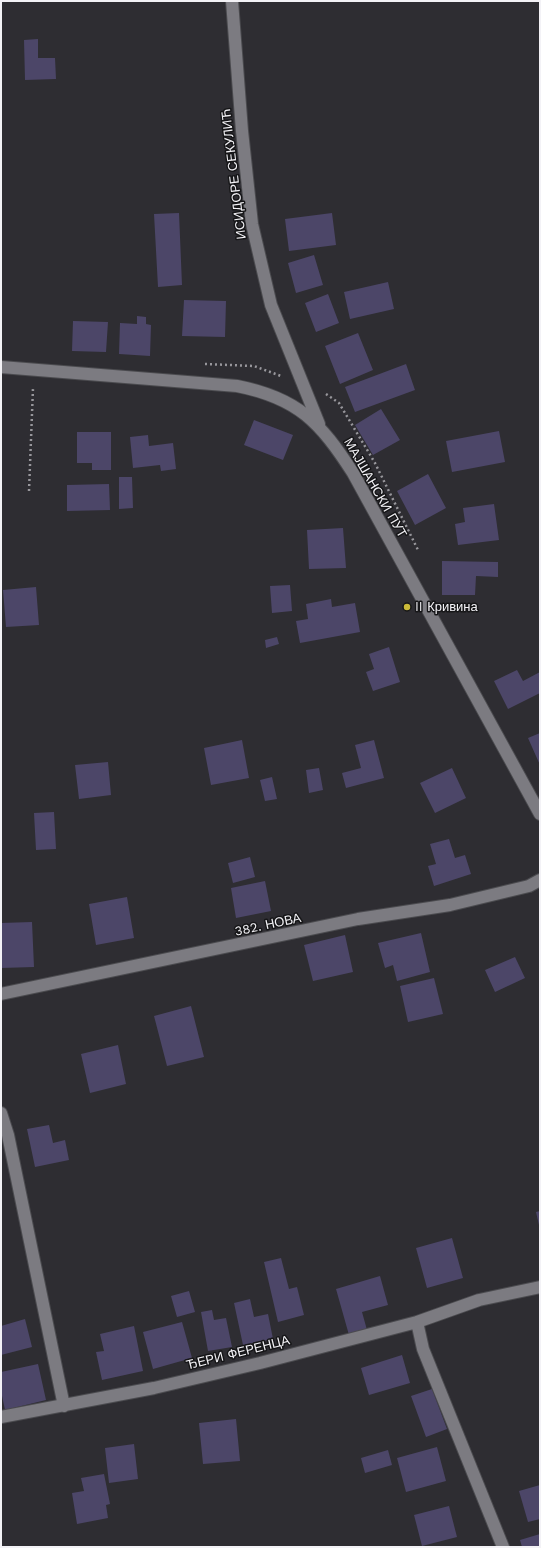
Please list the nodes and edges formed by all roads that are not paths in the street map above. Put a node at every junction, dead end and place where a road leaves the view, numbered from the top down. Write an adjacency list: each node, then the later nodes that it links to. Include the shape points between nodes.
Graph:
1 (232, 1): 3 (street, ИСИДОРЕ СЕКУЛИЋ, via 252,224 271,305)
2 (1, 366): 3 (street, МАЈШАНСКИ ПУТ, via 237,386 282,399 304,413)
3 (321, 429): 4 (street, МАЈШАНСКИ ПУТ, via 353,473)
4 (540, 814)
5 (540, 880): 6 (street, 382. НОВА, via 528,886 450,905 358,919)
6 (1, 994)
7 (1, 1113): 10 (street, via 8,1134)
8 (540, 1287): 9 (street, ЂЕРИ ФЕРЕНЦА, via 479,1300)
9 (417, 1322): 10 (street, ЂЕРИ ФЕРЕНЦА, via 260,1363); 12 (street, via 423,1349)
10 (64, 1406): 11 (street, ЂЕРИ ФЕРЕНЦА)
11 (1, 1417)
12 (503, 1547)

